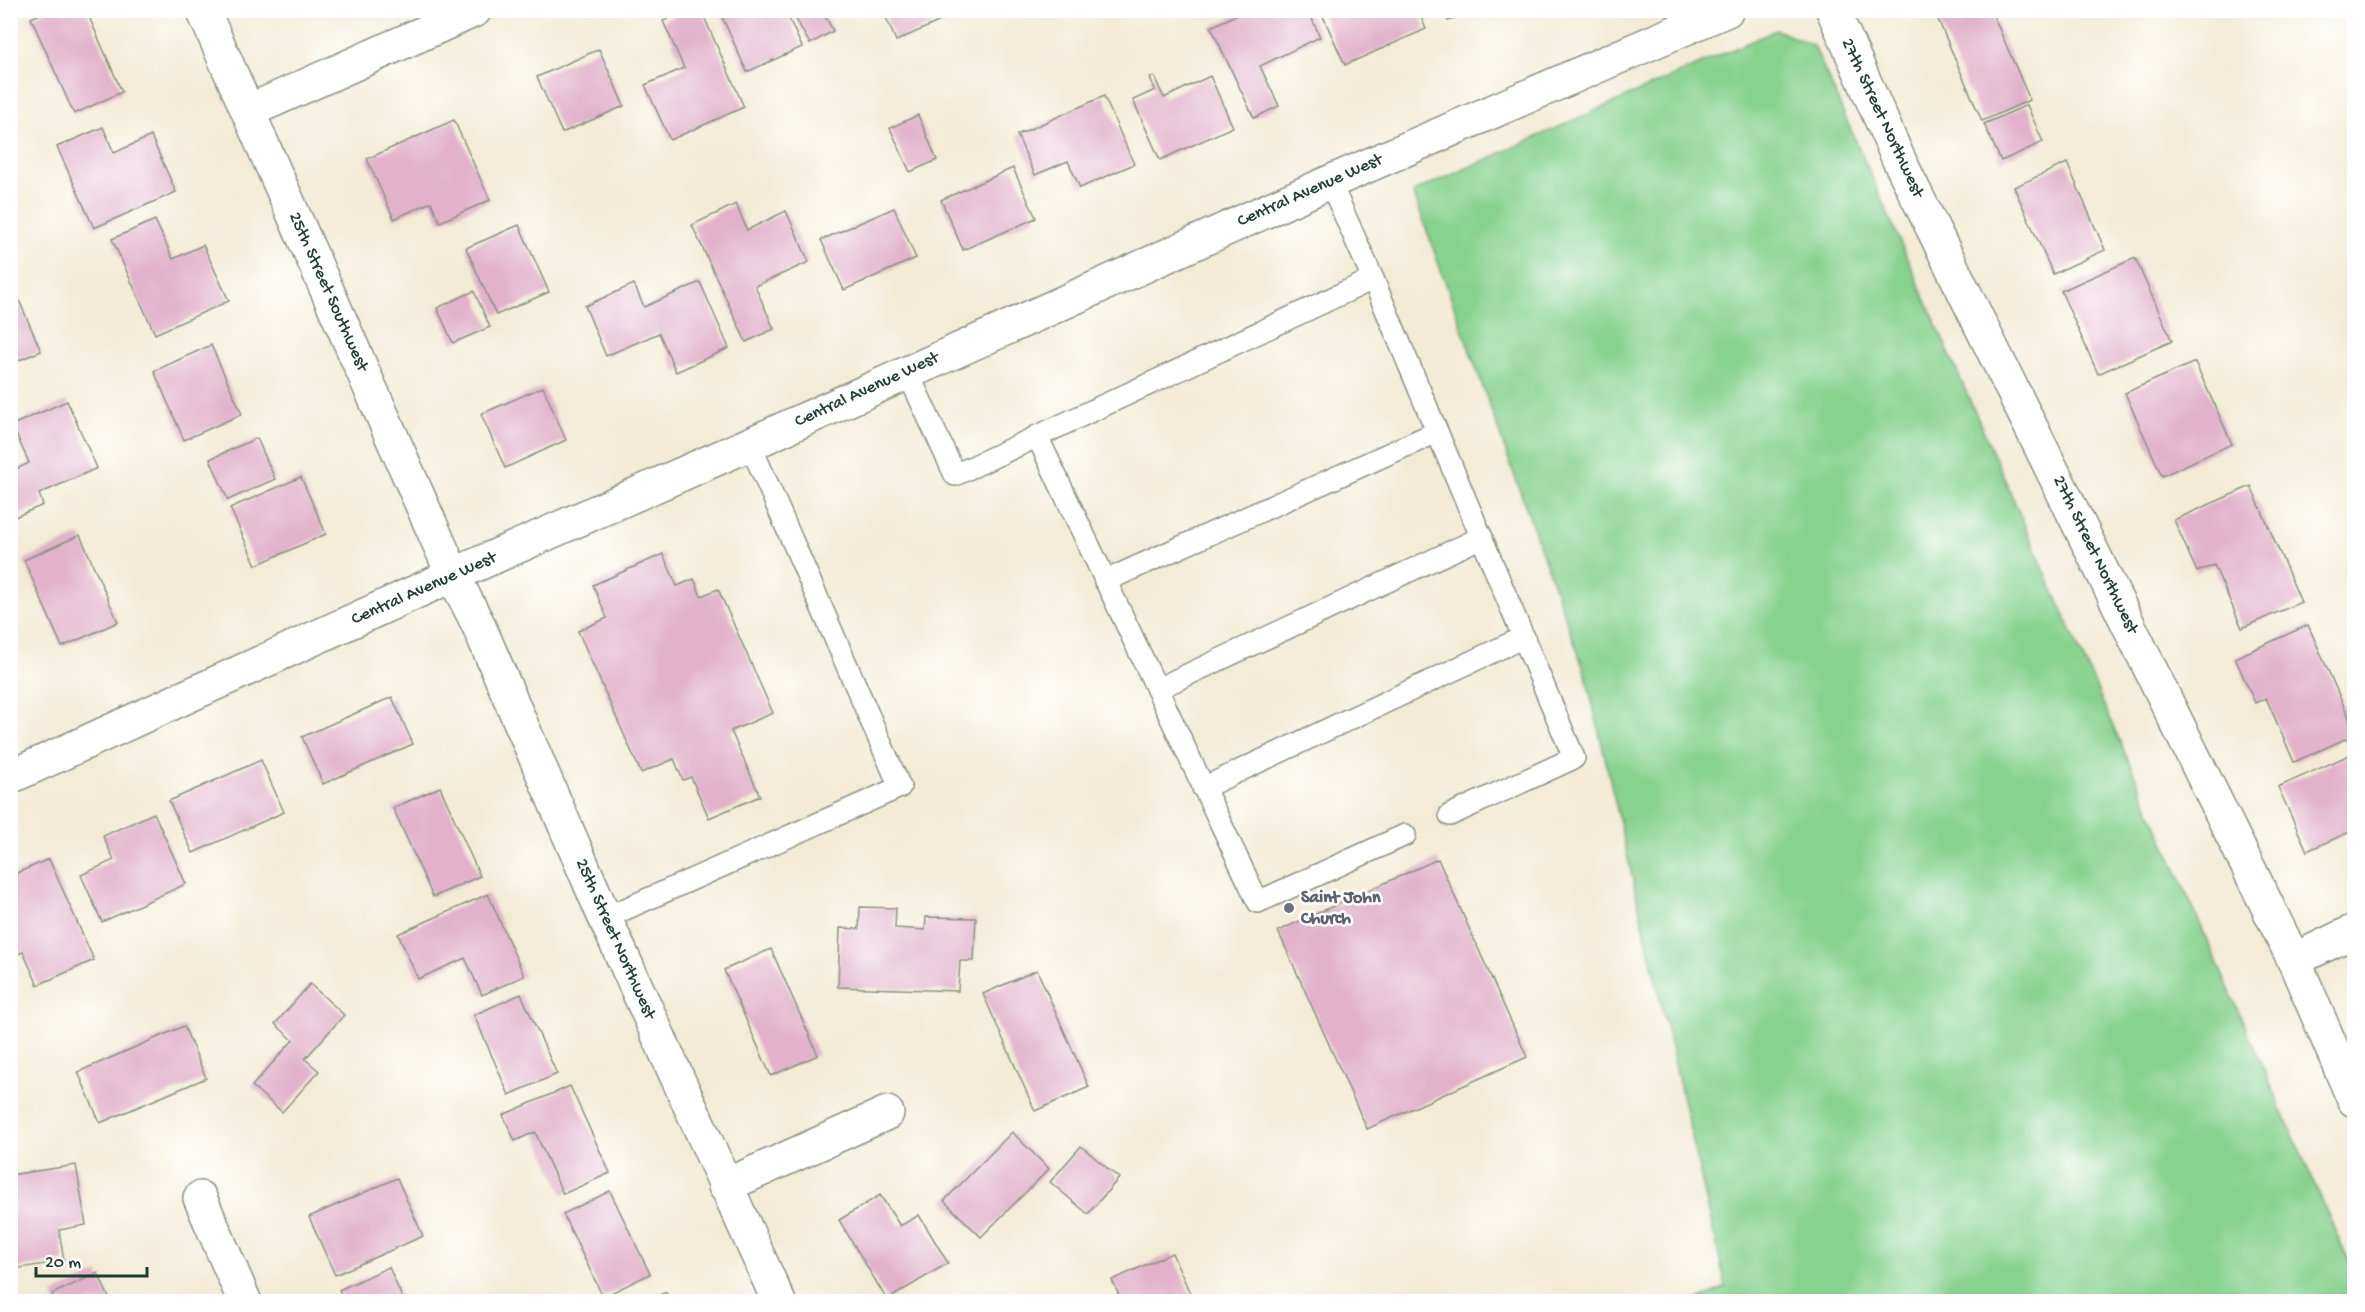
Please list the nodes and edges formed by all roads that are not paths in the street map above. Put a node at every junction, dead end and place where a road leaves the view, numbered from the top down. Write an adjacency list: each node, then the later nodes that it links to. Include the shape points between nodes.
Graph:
1 (203, 10): 5 (street, 25th Street Southwest)
2 (475, 10): 5 (street)
3 (1727, 10): 6 (street, Central Avenue West)
4 (1833, 10): 23 (street, 27th Street Northwest, via 1899,160)
5 (249, 111): 13 (street, 25th Street Southwest)
6 (1330, 182): 7 (lane); 8 (street, Central Avenue West)
7 (1373, 279): 9 (lane); 10 (lane)
8 (907, 371): 10 (lane, via 955,475); 11 (street, Central Avenue West)
9 (1437, 432): 12 (lane); 14 (lane)
10 (1037, 436): 14 (lane)
11 (750, 444): 13 (street, Central Avenue West); 21 (lane, via 900,787)
12 (1482, 537): 15 (lane); 16 (lane)
13 (453, 575): 17 (street, Central Avenue West); 21 (street, 25th Street Northwest, via 483,635)
14 (1106, 581): 16 (lane)
15 (1524, 637): 18 (lane); 19 (lane, via 1574,758)
16 (1157, 689): 18 (lane)
17 (11, 775)
18 (1203, 788): 20 (lane, via 1258,902)
19 (1450, 815)
20 (1405, 835)
21 (605, 918): 26 (street, 25th Street Northwest)
22 (2355, 931): 23 (street)
23 (2294, 960): 24 (street, 27th Street Northwest)
24 (2355, 1100)
25 (887, 1113): 26 (street)
26 (725, 1186): 29 (street, 25th Street Northwest)
27 (200, 1198): 28 (street)
28 (245, 1302)
29 (779, 1302)

